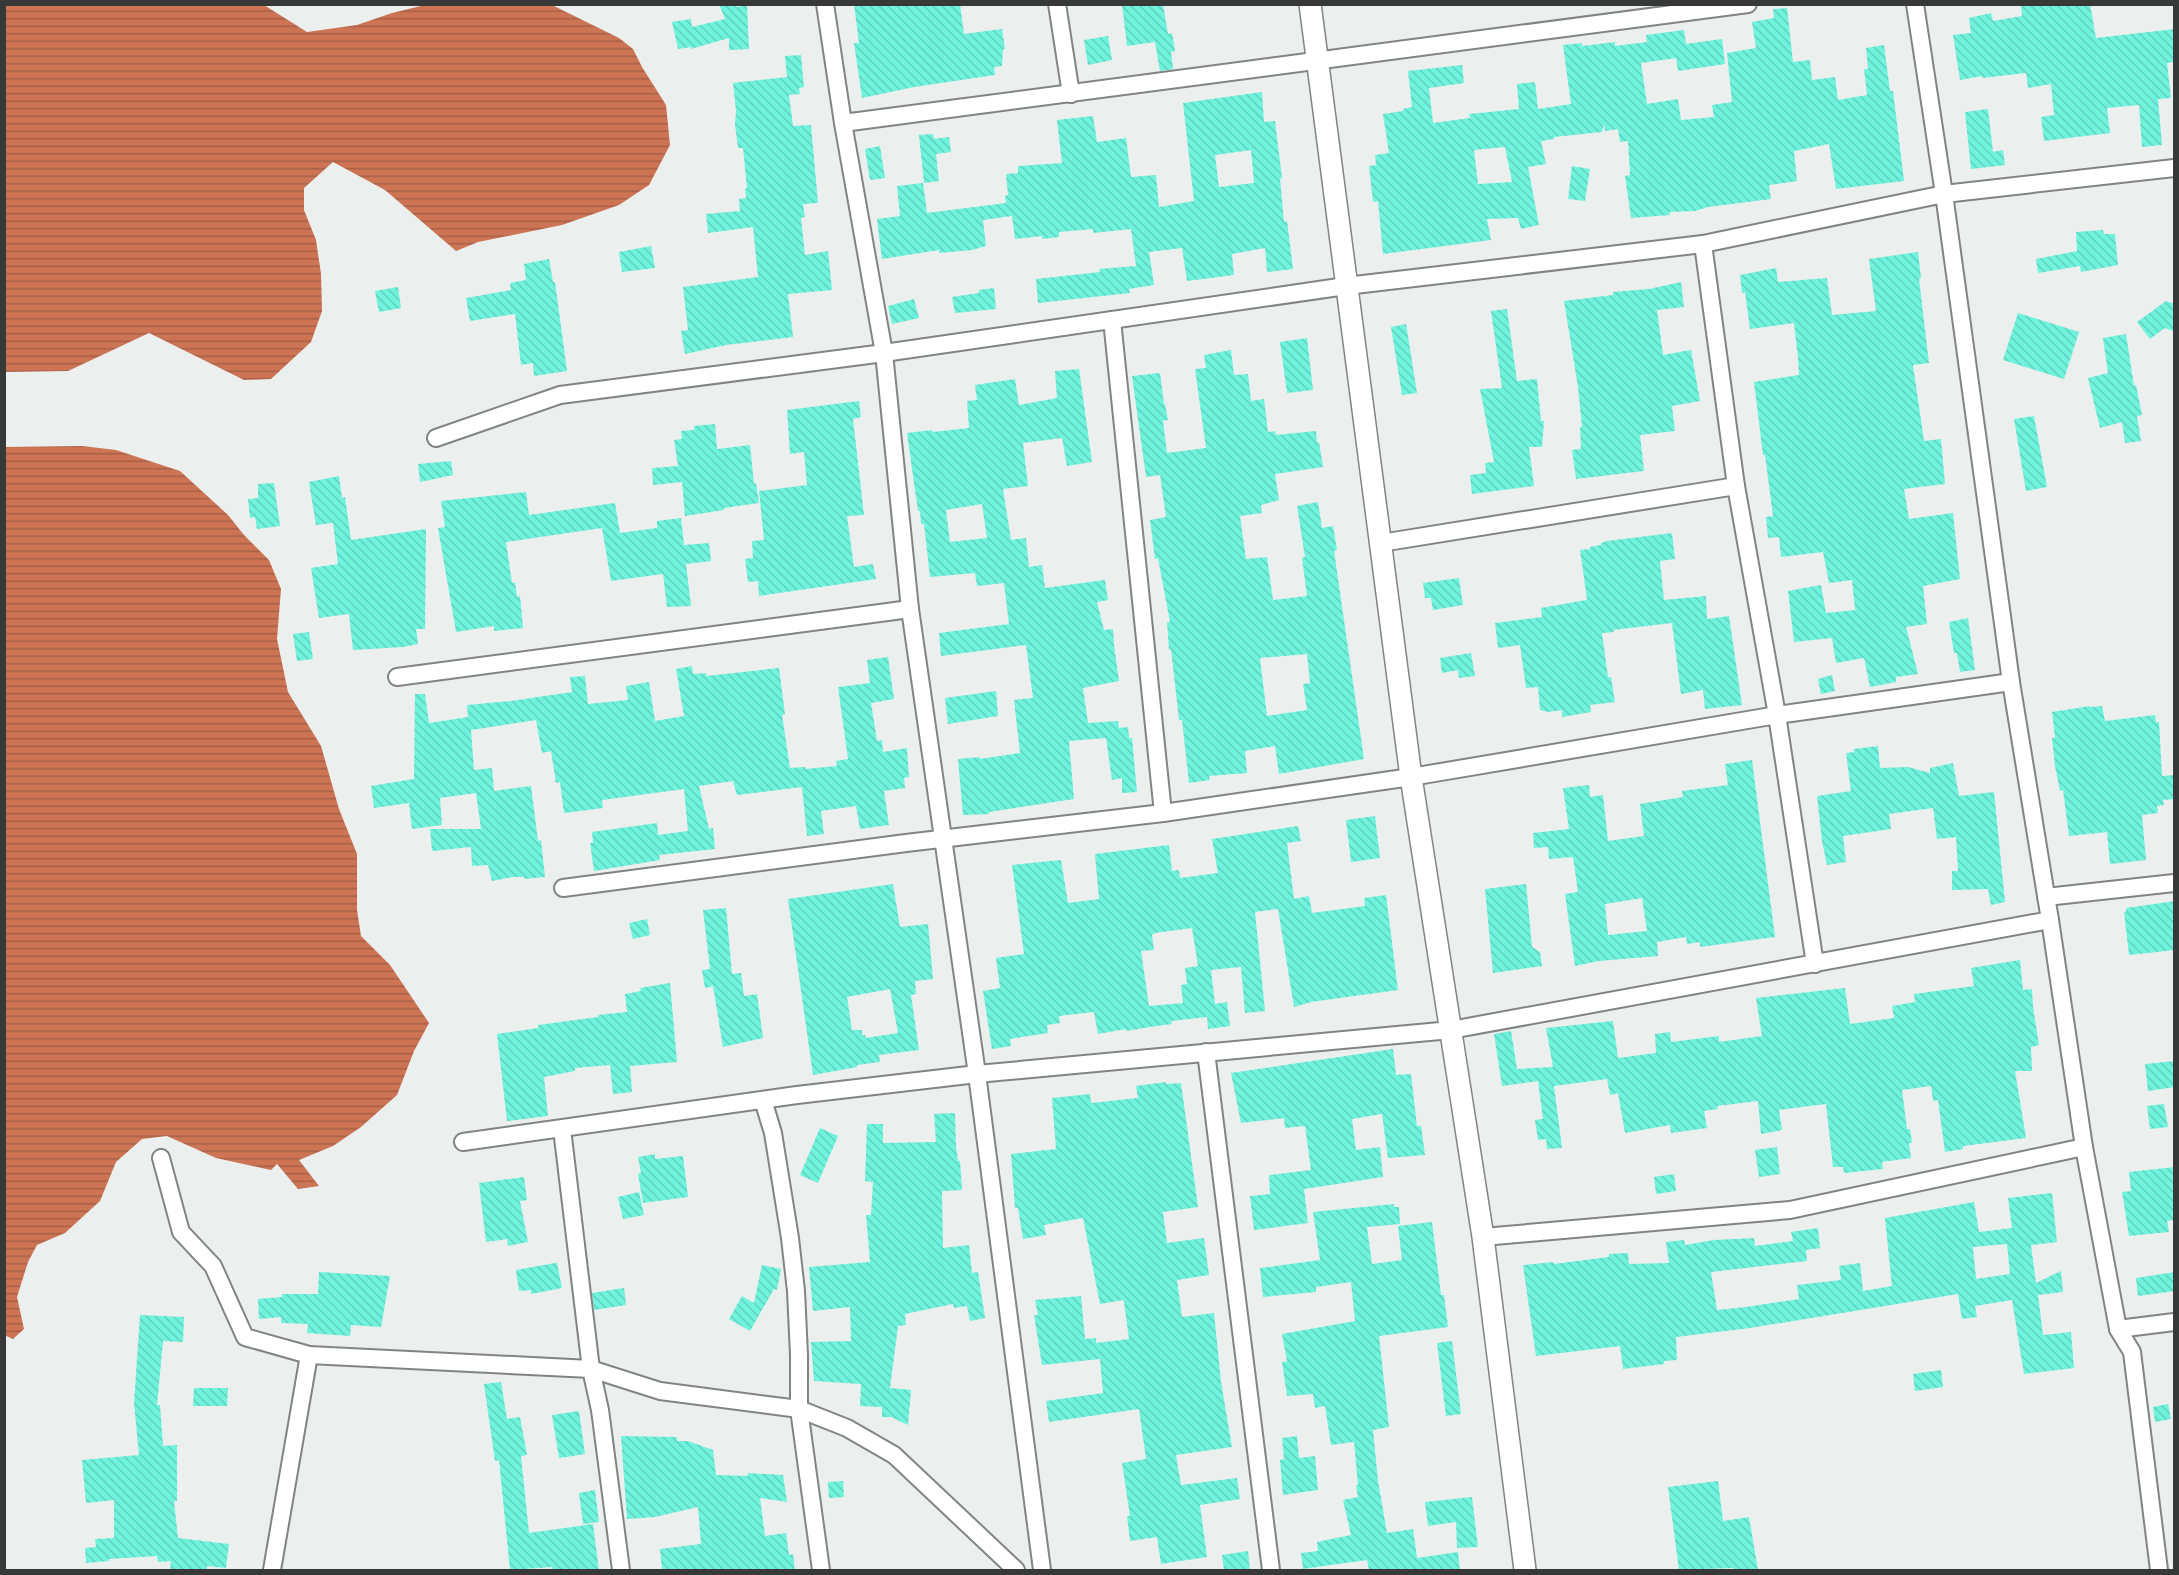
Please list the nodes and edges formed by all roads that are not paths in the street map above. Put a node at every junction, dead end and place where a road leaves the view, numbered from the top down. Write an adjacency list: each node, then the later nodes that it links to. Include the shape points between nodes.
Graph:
1 (825, 4): 8 (street)
2 (1057, 4): 7 (street)
3 (1310, 4): 6 (street)
4 (1748, 4): 6 (street)
5 (1915, 4): 10 (street)
6 (1317, 61): 7 (street); 12 (street)
7 (1071, 94): 8 (street)
8 (843, 123): 14 (street)
9 (2175, 168): 10 (street)
10 (1944, 194): 11 (street); 20 (street)
11 (1703, 244): 12 (street); 16 (street)
12 (1346, 286): 13 (street); 17 (street)
13 (1112, 320): 14 (street); 23 (street)
14 (884, 353): 15 (street, via 560,395); 18 (street)
15 (436, 438)
16 (1736, 486): 17 (street); 21 (street)
17 (1381, 543): 22 (street)
18 (910, 609): 19 (street); 24 (street)
19 (397, 677)
20 (2011, 682): 21 (street); 27 (street)
21 (1777, 715): 22 (street); 29 (street)
22 (1411, 777): 23 (street); 30 (street)
23 (1163, 813): 24 (street)
24 (944, 839): 26 (street); 32 (street)
25 (2175, 883): 27 (street)
26 (563, 888)
27 (2046, 897): 28 (street)
28 (2050, 920): 29 (street); 36 (street)
29 (1815, 964): 30 (street)
30 (1451, 1030): 31 (street); 38 (street)
31 (1206, 1053): 32 (street); 49 (street)
32 (977, 1074): 33 (street); 48 (street)
33 (763, 1100): 34 (street); 43 (street, via 773,1133 790,1238 796,1291)
34 (562, 1129): 35 (street); 42 (street)
35 (463, 1142)
36 (2084, 1147): 38 (street, via 1790,1210); 40 (street)
37 (161, 1158): 41 (street, via 181,1232 213,1266 245,1336)
38 (1483, 1237): 50 (street)
39 (2175, 1322): 40 (street)
40 (2118, 1329): 51 (street, via 2132,1352)
41 (309, 1355): 42 (street); 44 (street)
42 (591, 1369): 43 (street, via 660,1391); 45 (street)
43 (799, 1409): 46 (street); 47 (street, via 847,1428 894,1455)
44 (272, 1570)
45 (621, 1570)
46 (821, 1570)
47 (1016, 1570)
48 (1042, 1570)
49 (1271, 1570)
50 (1525, 1570)
51 (2159, 1570)

